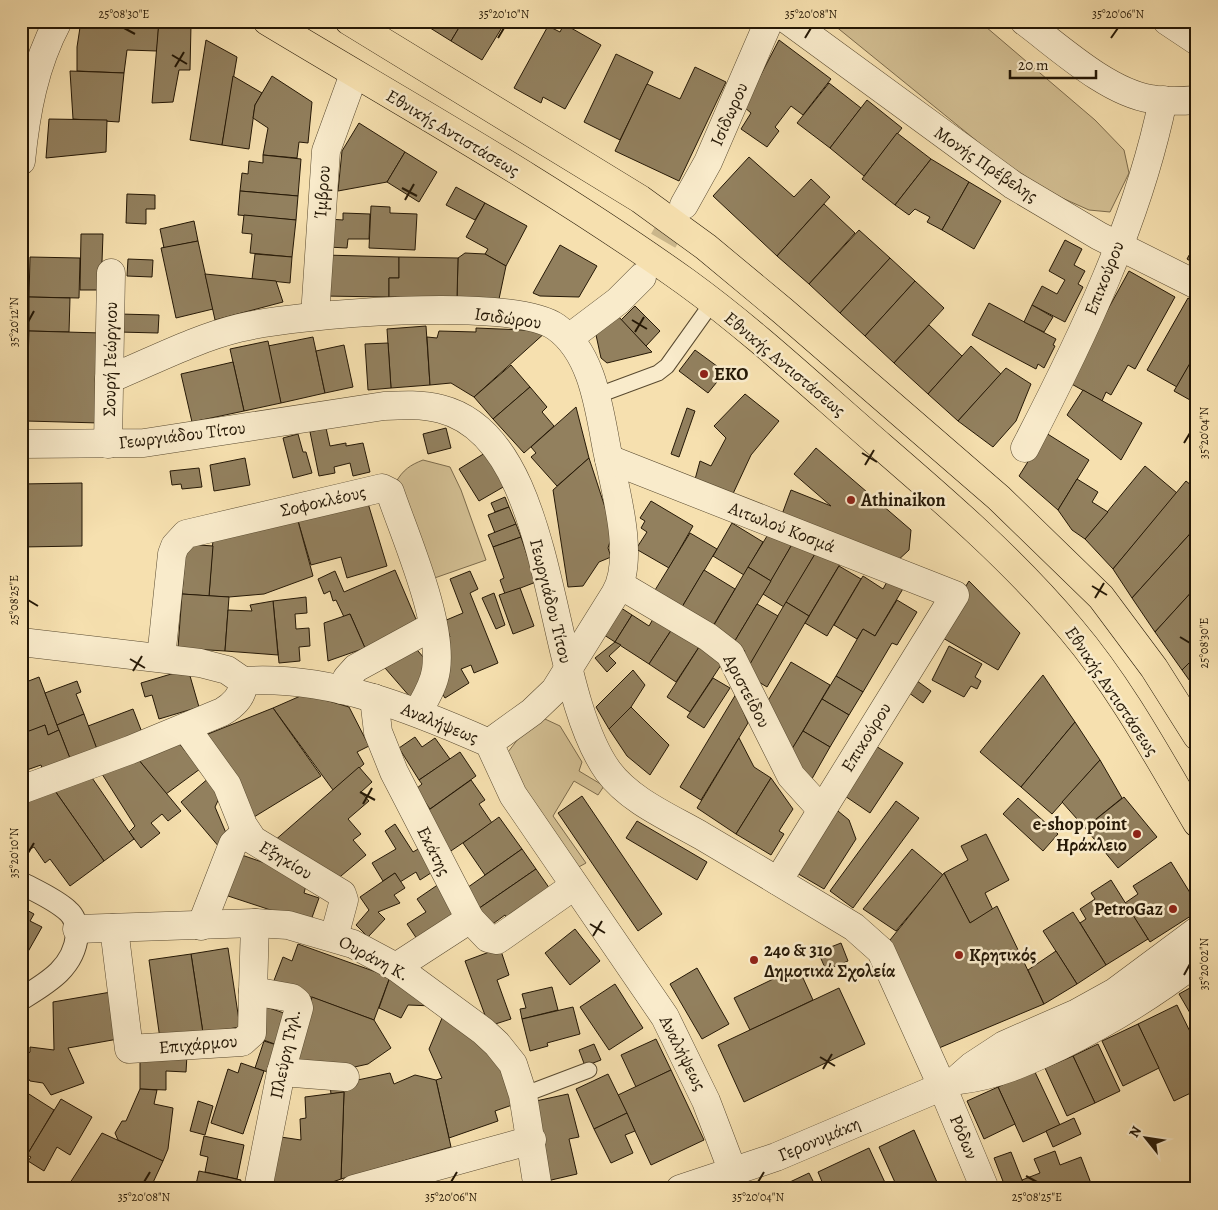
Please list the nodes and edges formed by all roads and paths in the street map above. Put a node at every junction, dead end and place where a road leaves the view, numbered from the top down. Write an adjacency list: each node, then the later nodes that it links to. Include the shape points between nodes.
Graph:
1 (58, 21): 10 (street, via 39,62 26,119)
2 (266, 21): 7 (main road, Εθνικής Αντιστάσεως)
3 (349, 21): 36 (main road, via 640,199 776,305 999,498 1071,566 1121,621)
4 (769, 21): 11 (street, Ισίδωρου, via 708,162)
5 (789, 21): 12 (street, Μονής Πρέβελης, via 1013,185)
6 (1024, 21): 8 (street, via 1114,85 1141,97)
7 (354, 74): 16 (main road, Εθνικής Αντιστάσεως, via 533,180 683,280); 17 (street, Ίμβρου, via 326,151)
8 (1164, 100): 9 (street); 12 (street, Επικούρου, via 1143,176)
9 (1197, 100)
10 (21, 161)
11 (684, 205)
12 (1118, 245): 15 (street, Μονής Πρέβελης); 23 (street, Επικούρου, via 1085,325)
13 (111, 273): 19 (street, Σουρή Γεώργιου)
14 (642, 277): 18 (street)
15 (1197, 285)
16 (712, 303): 20 (lane, via 667,366); 40 (main road, Εθνικής Αντιστάσεως, via 936,494 989,542 1058,614 1121,698)
17 (315, 316): 18 (street, Ισιδώρου, via 492,312 537,318 557,327); 19 (street, Ισιδώρου, via 223,332)
18 (568, 338): 20 (street, Ισιδώρου, via 581,356)
19 (109, 379): 22 (street, Σουρή Γεώργιου)
20 (596, 396): 24 (street, Ισιδώρου)
21 (21, 444): 22 (street, Γεωργιάδου Τίτου)
22 (108, 444): 30 (street, Γεωργιάδου Τίτου, via 184,438 384,406 426,406 459,416 496,445 518,485 549,581)
23 (1025, 448)
24 (609, 459): 25 (street, Ισιδώρου, via 625,555); 26 (street, Αιτωλού Κοσμά)
25 (620, 585): 30 (street, Ισιδώρου); 39 (street, Αριστείδου, via 708,637 730,654 791,776)
26 (955, 595): 39 (street, Επικούρου)
27 (433, 626): 29 (street, Σοφοκλέους, via 390,492 382,488 186,534 174,546 172,554); 32 (street, via 356,668); 34 (street, Σοφοκλέους, via 436,670 432,687)
28 (21, 642): 29 (street)
29 (160, 658): 31 (street, via 218,667 235,674)
30 (568, 671): 37 (street, Ισιδώρου, via 545,701); 42 (street, Γεωργιάδου Τίτου, via 594,748 618,781 640,799)
31 (242, 681): 32 (street, Αναλήψεως, via 272,681); 35 (street, via 242,693 228,708)
32 (342, 690): 33 (street, Αναλήψεως)
33 (374, 698): 34 (street, Αναλήψεως); 45 (street, Εκάτης, via 378,732 394,772)
34 (418, 712): 37 (street, Αναλήψεως)
35 (186, 728): 38 (street); 41 (street, Εξηκίου, via 227,785)
36 (1197, 736)
37 (489, 743): 44 (street, Αναλήψεως, via 513,795)
38 (21, 790)
39 (821, 809): 42 (street, Επικούρου)
40 (1197, 823)
41 (246, 832): 47 (street, via 233,844); 51 (street, Εξηκίου, via 260,846 342,894 344,900)
42 (778, 881): 59 (street, Γεωργιάδου Τίτου, via 854,926 881,951)
43 (21, 883): 49 (street, via 65,908)
44 (574, 886): 45 (street, Εκάτης, via 497,940 488,938); 62 (street, Αναλήψεως, via 623,952 665,1017 706,1101)
45 (470, 919): 53 (street)
46 (255, 923): 47 (street, Ουράνη Κ.); 51 (street, Ουράνη Κ., via 288,925); 54 (street)
47 (201, 926): 48 (street, Ουράνη Κ.)
48 (114, 928): 49 (street, Ουράνη Κ.); 54 (street, Επιχάρμου, via 129,1049 242,1042 252,1033)
49 (77, 929): 55 (street, via 75,947 65,966 55,977)
50 (1197, 931): 59 (street, Γερονυμάκη, via 1115,992 1077,1013 1004,1045)
51 (334, 937): 53 (street, Ουράνη Κ.)
52 (1197, 961): 59 (street, Γερονυμάκη, via 1147,998 1104,1024 1003,1072)
53 (396, 967): 60 (street, Ουράνη Κ., via 466,1017 497,1044 513,1064)
54 (253, 991): 57 (street, Πλεύρη Τηλ., via 292,998 297,1002 299,1008)
55 (21, 999)
56 (588, 1070): 60 (lane)
57 (281, 1072): 58 (street); 63 (street, Πλεύρη Τηλ.)
58 (345, 1077)
59 (948, 1083): 62 (street, Γερονυμάκη, via 784,1154); 67 (street, Ρόδων)
60 (523, 1095): 61 (street, Ουράνη Κ.)
61 (532, 1140): 64 (street); 65 (street, Ουράνη Κ.)
62 (734, 1172): 66 (street, Γερονυμάκη)
63 (258, 1189)
64 (354, 1189)
65 (538, 1189)
66 (680, 1189)
67 (985, 1189)

